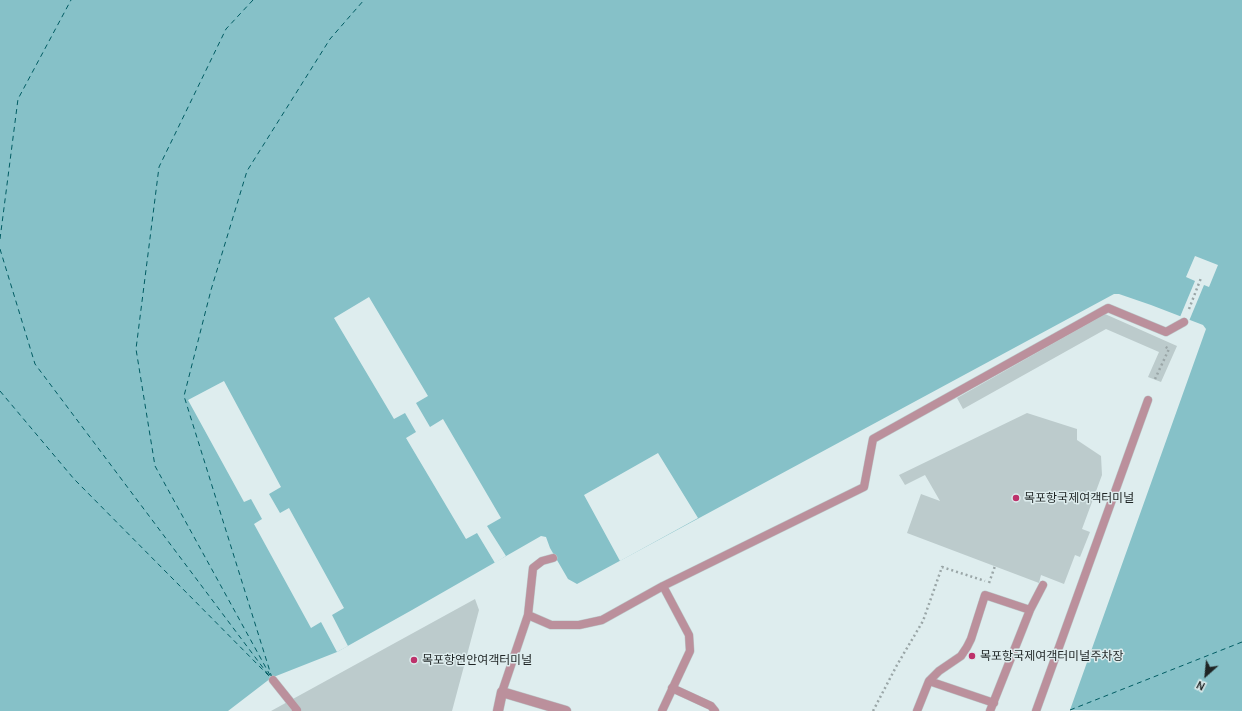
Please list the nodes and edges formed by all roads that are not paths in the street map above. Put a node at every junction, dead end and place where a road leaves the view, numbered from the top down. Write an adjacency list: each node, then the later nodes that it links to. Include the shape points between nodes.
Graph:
1 (1184, 322): 5 (lane, via 1166,332 1108,308 874,439 864,487)
2 (1148, 400): 20 (lane)
3 (553, 558): 7 (lane, via 542,561 533,568)
4 (1043, 585): 6 (lane)
5 (663, 586): 7 (lane, via 602,620 579,625 551,625); 10 (lane, via 689,635 690,651)
6 (1030, 610): 9 (lane, via 985,595 967,647 961,656); 12 (lane)
7 (528, 615): 11 (lane)
8 (273, 680): 13 (lane)
9 (929, 681): 12 (lane); 18 (lane)
10 (672, 688): 16 (lane); 17 (lane, via 711,706)
11 (502, 692): 14 (street); 15 (street)
12 (994, 702): 19 (lane)
13 (296, 711)
14 (498, 711)
15 (566, 711)
16 (662, 711)
17 (715, 711)
18 (917, 711)
19 (990, 711)
20 (1036, 711)

